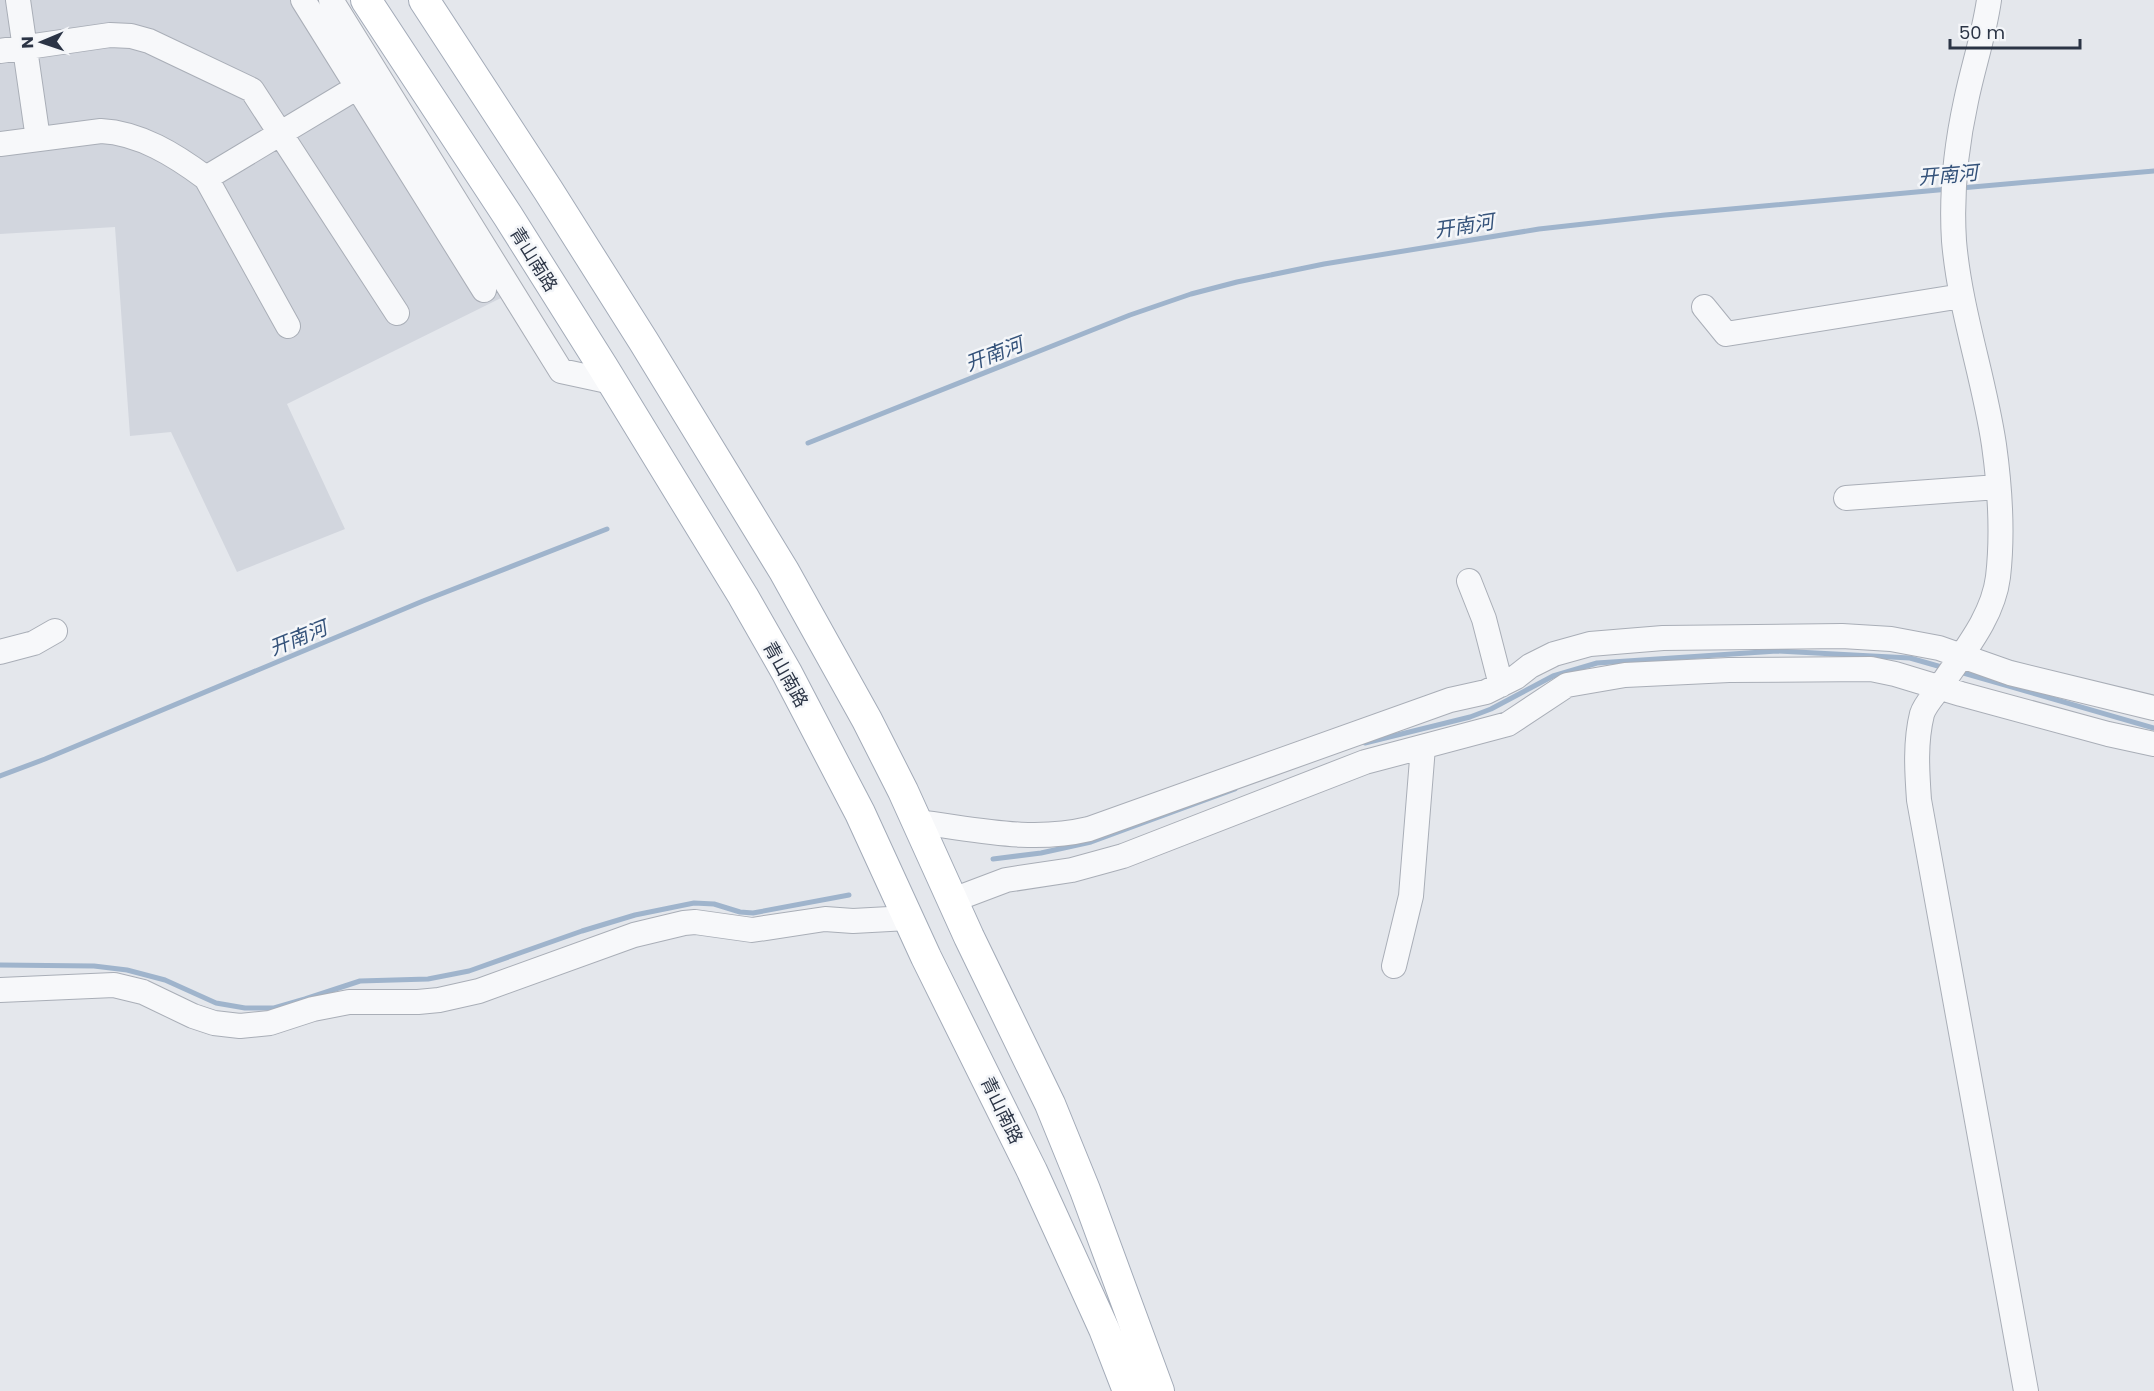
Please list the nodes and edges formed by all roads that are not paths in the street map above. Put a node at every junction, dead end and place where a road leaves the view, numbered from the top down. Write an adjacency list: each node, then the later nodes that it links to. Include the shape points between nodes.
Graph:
1 (18, 0): 7 (street)
2 (303, 0): 9 (street)
3 (331, 0): 9 (street)
4 (366, 0): 20 (main road, 青山南路)
5 (424, 0): 32 (main road, via 548,190 784,571)
6 (1989, 0): 16 (street, via 1956,155 1953,214)
7 (25, 48): 8 (street); 10 (street, via 110,35 149,41 252,90); 11 (street)
8 (0, 51)
9 (368, 81): 10 (street); 14 (street)
10 (280, 133): 13 (street); 18 (street)
11 (38, 139): 12 (street); 13 (street, via 101,131 123,134 142,140)
12 (0, 144)
13 (206, 178): 19 (street)
14 (454, 219): 15 (street); 20 (street, via 561,371)
15 (484, 290)
16 (1962, 296): 17 (street, via 1726,334); 21 (street, via 1994,444)
17 (1704, 307)
18 (397, 314)
19 (288, 326)
20 (612, 382): 34 (main road, 青山南路, via 787,673 860,813)
21 (1998, 488): 22 (street); 26 (street, via 2000,543 1995,594 1981,625)
22 (1846, 498)
23 (1470, 581): 27 (street)
24 (55, 631): 25 (street, via 34,643)
25 (0, 652)
26 (1960, 656): 27 (street, via 1915,643 1868,637 1664,638 1572,648 1542,659); 28 (street); 29 (street, via 2010,673)
27 (1501, 685): 32 (street, via 1080,831 1032,837)
28 (1939, 687): 30 (street); 31 (street, via 1860,668 1625,675 1566,686 1508,724); 39 (street, via 1923,712 1918,751 1919,800)
29 (2154, 708)
30 (2154, 744)
31 (1424, 747): 33 (street, via 1365,762 1123,856 1080,868 1006,880); 35 (street, via 1411,896)
32 (917, 822): 33 (main road)
33 (953, 900): 38 (main road, via 1050,1104)
34 (908, 918): 36 (street, via 825,919 752,930 684,923 634,935 459,996 418,1002 349,1002 255,1025 214,1023 143,992 114,985); 37 (main road, 青山南路, via 1075,1264)
35 (1394, 966)
36 (0, 990)
37 (1128, 1391)
38 (1159, 1391)
39 (2026, 1391)

